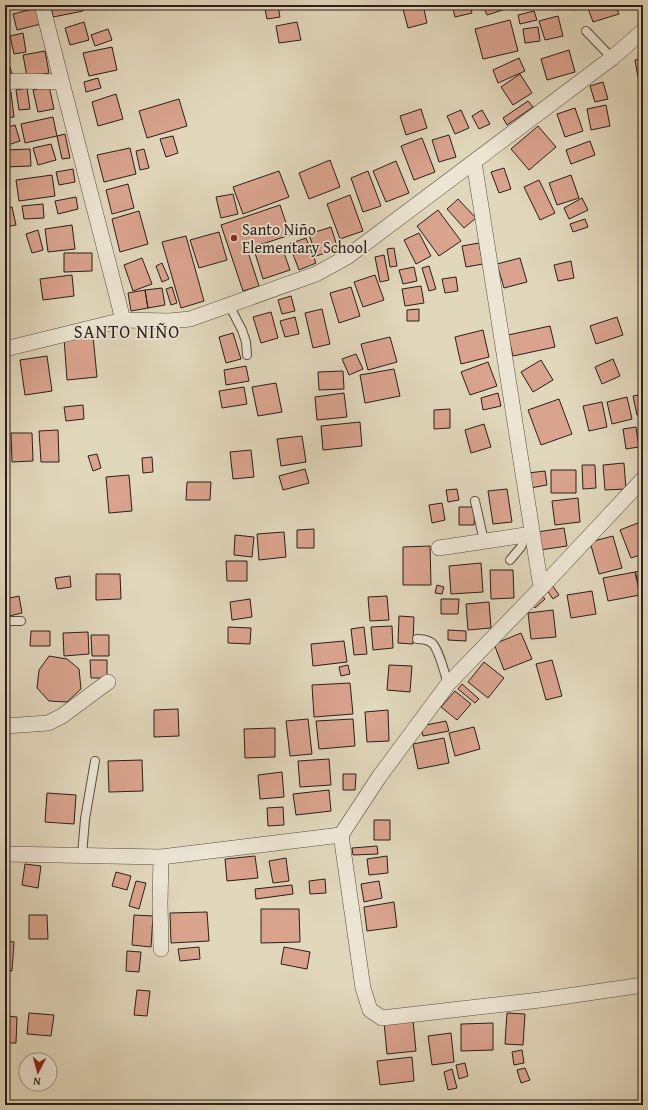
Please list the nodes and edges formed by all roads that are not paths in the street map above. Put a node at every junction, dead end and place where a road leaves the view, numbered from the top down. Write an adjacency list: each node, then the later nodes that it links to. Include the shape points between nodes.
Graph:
1 (42, 5): 6 (street)
2 (586, 31): 4 (lane)
3 (643, 31): 4 (street)
4 (612, 58): 7 (street)
5 (5, 82): 6 (street)
6 (62, 82): 9 (street)
7 (474, 162): 8 (street, via 347,257 316,274); 14 (street)
8 (229, 305): 9 (street, via 190,319); 11 (lane, via 242,330)
9 (123, 320): 10 (street)
10 (5, 349)
11 (247, 355)
12 (643, 479): 18 (street)
13 (475, 501): 15 (lane)
14 (529, 534): 15 (street); 17 (lane); 18 (street)
15 (484, 541): 16 (street)
16 (439, 548)
17 (510, 560)
18 (540, 588): 23 (street)
19 (5, 621): 20 (lane)
20 (20, 621)
21 (417, 639): 23 (lane, via 428,640 434,644)
22 (108, 682): 24 (street, via 62,716 48,723)
23 (448, 684): 26 (street, via 379,777)
24 (5, 726)
25 (95, 761): 28 (lane)
26 (341, 834): 29 (street); 31 (street, via 363,988 370,1010 382,1018)
27 (5, 854): 28 (street)
28 (82, 855): 29 (street)
29 (161, 857): 30 (street)
30 (161, 949)
31 (643, 985)

